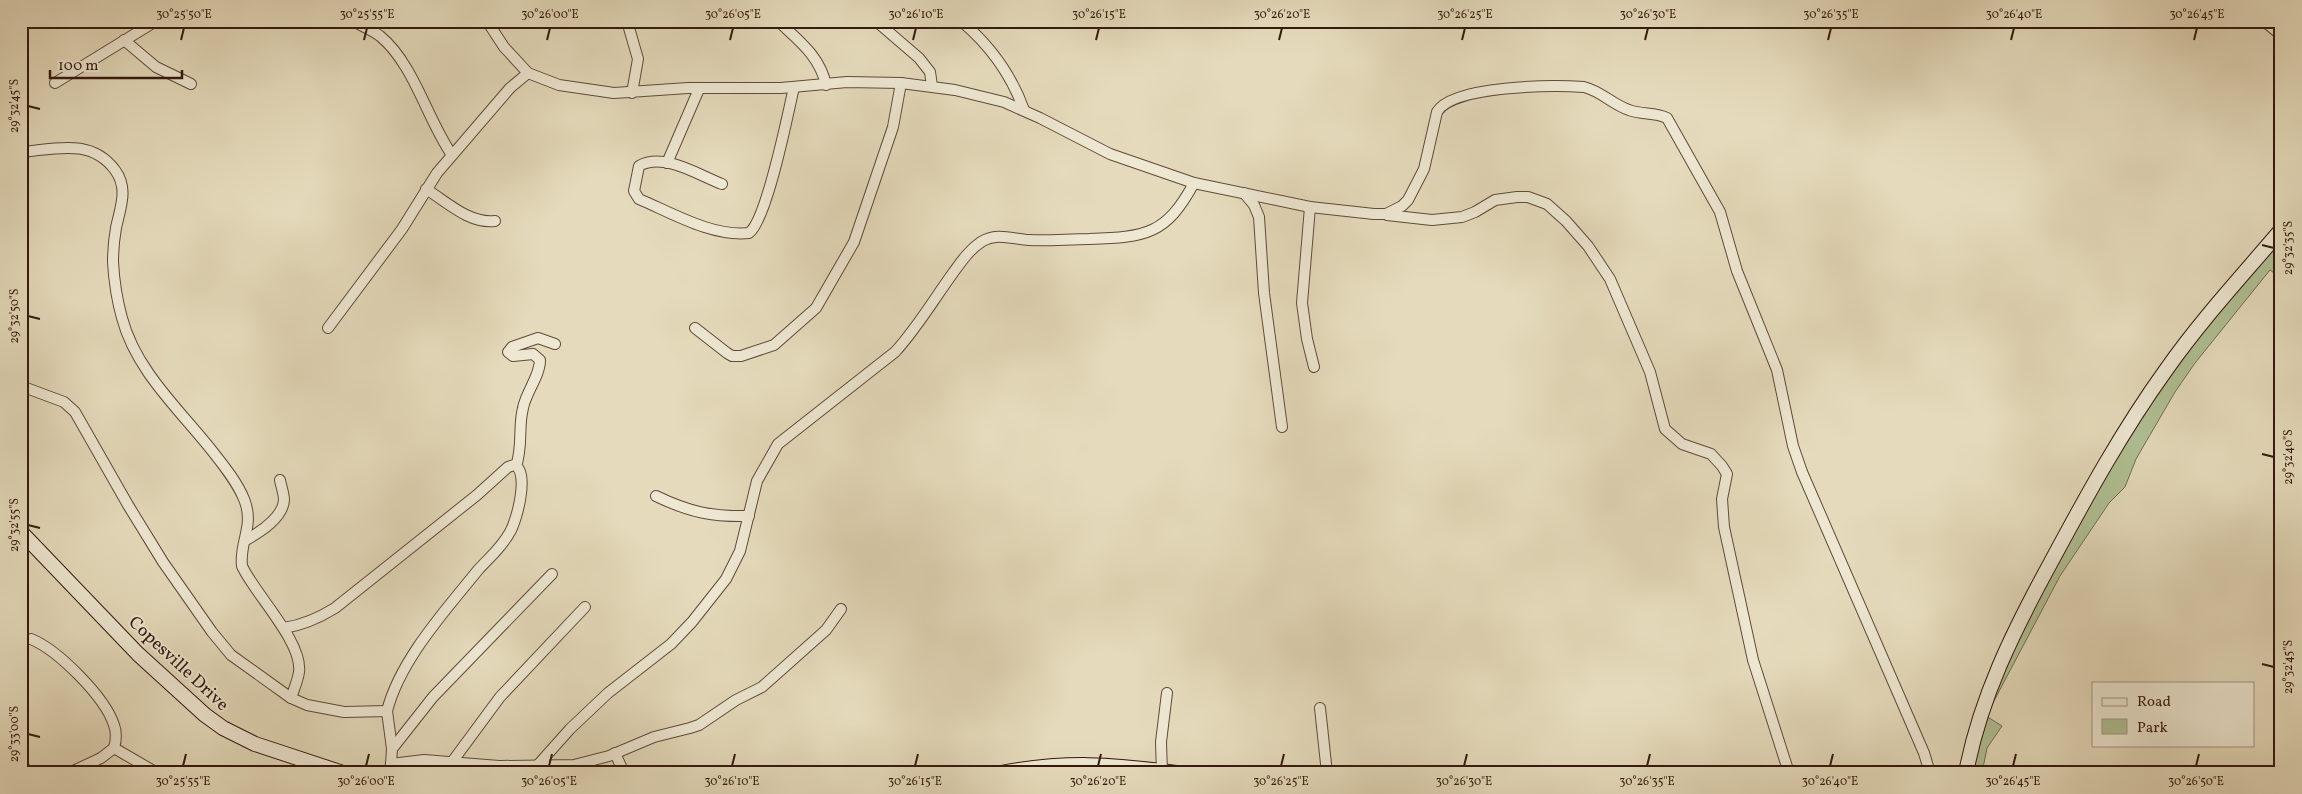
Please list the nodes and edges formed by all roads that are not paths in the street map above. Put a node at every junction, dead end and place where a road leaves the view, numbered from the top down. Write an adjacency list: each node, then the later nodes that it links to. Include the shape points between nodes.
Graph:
1 (156, 21): 10 (street)
2 (353, 21): 22 (street, via 380,36 398,58 439,137)
3 (487, 21): 11 (street, via 504,47)
4 (627, 21): 19 (street, via 638,59)
5 (778, 21): 15 (street, via 819,64)
6 (876, 21): 16 (street, via 919,58 930,72)
7 (961, 21): 20 (street, via 1000,61)
8 (2264, 21): 9 (street)
9 (2281, 35)
10 (124, 40): 12 (street); 14 (street, via 156,67)
11 (528, 73): 19 (street, via 559,85 608,93); 22 (street, via 510,88)
12 (55, 83)
13 (901, 83): 15 (street); 16 (street); 33 (street, via 893,127 854,242 816,308 774,345 741,356 732,356)
14 (191, 84)
15 (826, 84): 17 (street)
16 (932, 86): 20 (street, via 991,98)
17 (794, 87): 18 (street); 23 (street, via 766,197 756,225 749,232 736,233 700,225 636,197 634,191 639,166 654,161)
18 (699, 89): 19 (street); 23 (street)
19 (632, 93)
20 (1024, 110): 24 (street, via 1110,154)
21 (21, 152): 43 (street, via 48,148 86,149 105,158 121,180 123,198 114,241 114,262 122,319 154,382 225,468 244,499 248,523)
22 (452, 155): 26 (street)
23 (667, 163): 25 (street)
24 (1194, 183): 27 (street); 41 (street, via 1182,205 1168,220 1158,228 1137,236 1038,240 1005,236 981,242 967,255 895,352 778,444 758,482)
25 (722, 184)
26 (426, 189): 30 (street, via 473,219); 32 (street, via 402,229)
27 (1244, 193): 28 (street); 37 (street, via 1259,217 1264,293)
28 (1310, 207): 29 (street); 35 (street, via 1302,303)
29 (1386, 214): 69 (street, via 1432,220 1451,218 1468,215 1500,199 1534,198 1547,204 1588,246 1610,279 1650,372 1665,429 1682,444 1711,454 1726,474 1722,499 1724,527 1754,660); 70 (street, via 1402,206 1413,192 1427,158 1437,112 1452,100 1514,88 1584,87 1630,111 1668,118 1720,212 1729,250 1777,370 1793,446 1802,472)
30 (495, 221)
31 (2281, 230): 71 (main road, via 2167,368 2112,453 2036,590 1994,675 1979,718)
32 (328, 328)
33 (695, 328)
34 (555, 344): 38 (street, via 538,338 512,347 508,352 513,356 533,354 540,360 522,411 521,446)
35 (1314, 367)
36 (21, 386): 50 (street, via 64,402 75,412 133,513 212,632 245,666)
37 (1282, 427)
38 (516, 466): 47 (street, via 508,467 335,608 320,617); 52 (street, via 521,470 522,483 511,531 433,627 397,682)
39 (280, 480): 43 (street, via 284,497 282,509 265,528)
40 (656, 496): 41 (street, via 705,514)
41 (749, 516): 58 (street, via 744,537 726,579 692,622 671,644 608,693)
42 (21, 532): 65 (main road, Copesville Drive, via 158,673 205,715 255,744)
43 (246, 540): 47 (street, via 242,566)
44 (552, 574): 54 (street, via 432,697)
45 (585, 607): 57 (street, via 500,697)
46 (841, 609): 55 (street, via 826,630 762,687 699,725 654,737)
47 (284, 628): 50 (street, via 299,664)
48 (31, 639): 53 (street, via 59,655 95,695 114,724)
49 (1167, 693): 61 (street, via 1161,742)
50 (291, 698): 52 (street, via 307,706 329,710)
51 (1320, 708): 68 (street)
52 (386, 711): 54 (street)
53 (114, 748): 63 (street); 64 (street)
54 (392, 749): 59 (street)
55 (615, 753): 58 (street, via 574,766); 66 (street)
56 (21, 761): 62 (street)
57 (452, 762): 58 (street); 59 (street, via 424,760)
58 (537, 766)
59 (390, 768)
60 (1078, 768): 61 (main road); 67 (main road, via 1047,765)
61 (1166, 772)
62 (27, 773)
63 (69, 773)
64 (157, 773)
65 (343, 773)
66 (624, 773)
67 (1001, 773)
68 (1327, 773)
69 (1789, 773)
70 (1930, 773)
71 (1966, 773)

